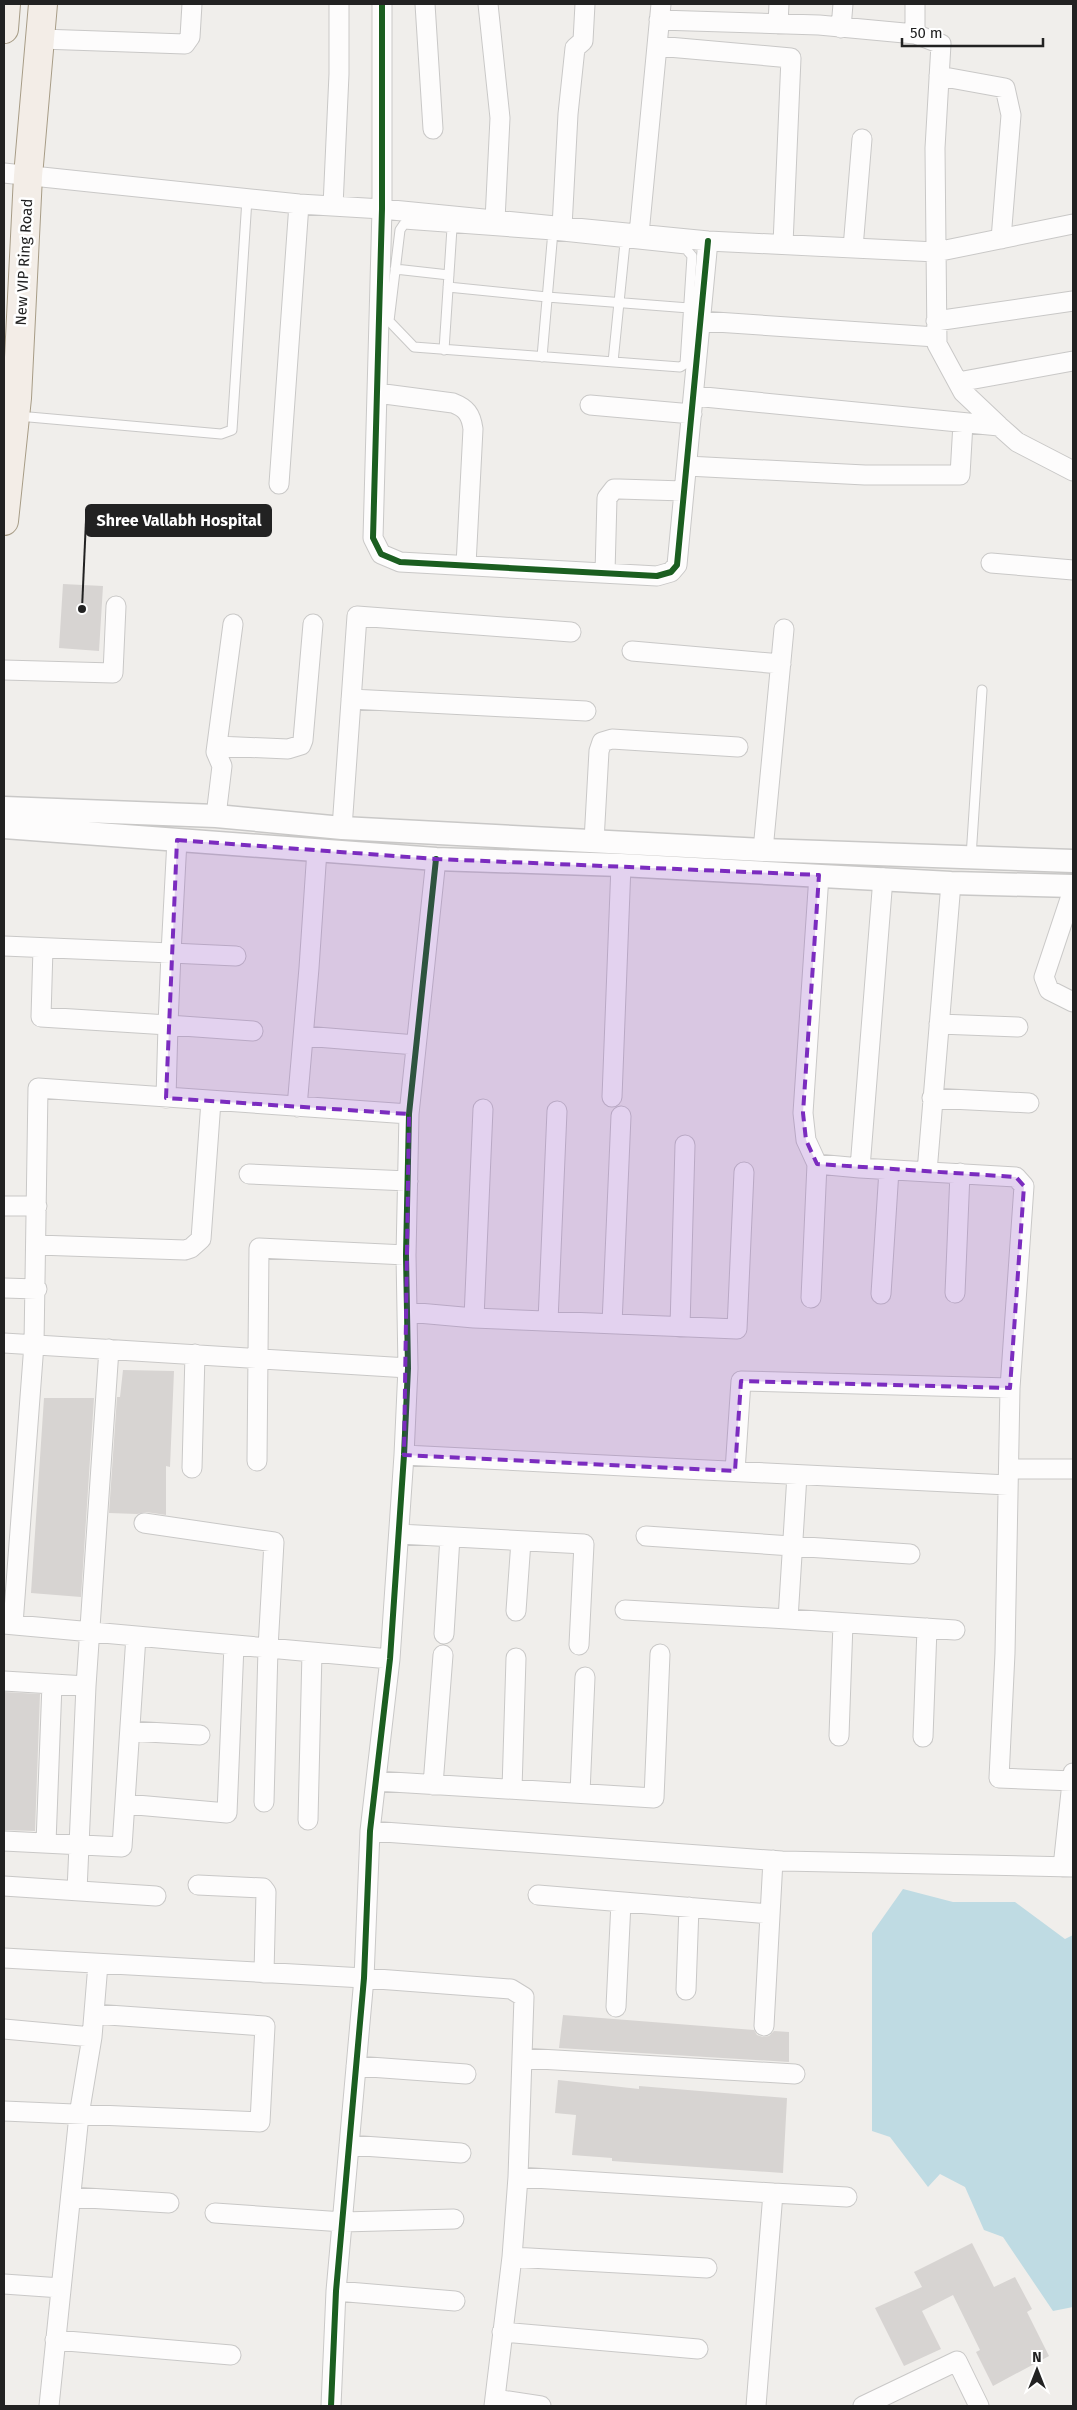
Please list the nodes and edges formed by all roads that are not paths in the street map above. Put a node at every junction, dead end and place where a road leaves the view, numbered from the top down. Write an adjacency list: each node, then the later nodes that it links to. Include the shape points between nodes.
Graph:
1 (43, 4): 15 (main road, New VIP Ring Road)
2 (192, 4): 15 (street, via 190,37 185,44)
3 (339, 4): 23 (street)
4 (382, 4): 24 (street)
5 (425, 4): 18 (street)
6 (488, 4): 25 (street, via 500,118)
7 (585, 4): 28 (street, via 583,41 575,48)
8 (779, 4): 12 (street)
9 (843, 4): 13 (street)
10 (915, 4): 14 (street)
11 (660, 12): 12 (street); 16 (street)
12 (778, 24): 13 (street)
13 (841, 28): 14 (street)
14 (914, 34): 17 (street, via 941,44)
15 (41, 38): 20 (main road, New VIP Ring Road)
16 (657, 46): 29 (street); 32 (street, via 791,58)
17 (939, 76): 30 (street, via 1005,88 1011,115); 34 (street, via 935,148)
18 (433, 129)
19 (862, 139): 33 (street)
20 (16, 175): 21 (street); 49 (main road, New VIP Ring Road)
21 (247, 199): 22 (street); 49 (lane, via 232,430 221,434)
22 (299, 204): 23 (street); 56 (street)
23 (333, 206): 24 (street)
24 (382, 208): 25 (street); 48 (street)
25 (495, 220): 28 (street)
26 (1073, 224): 30 (street)
27 (452, 228): 28 (lane); 35 (lane, via 404,224 400,230); 36 (lane)
28 (556, 229): 29 (street); 38 (lane)
29 (632, 239): 31 (street); 40 (lane); 41 (lane, via 690,251)
30 (1001, 239): 34 (street)
31 (708, 241): 32 (street); 41 (street)
32 (782, 244): 33 (street)
33 (853, 248): 34 (street)
34 (936, 252): 42 (street)
35 (396, 270): 36 (lane); 43 (lane, via 390,324 414,347)
36 (449, 275): 37 (lane)
37 (448, 287): 38 (lane); 43 (lane)
38 (547, 297): 40 (lane); 44 (lane)
39 (1073, 302): 42 (street)
40 (620, 303): 41 (lane); 46 (lane)
41 (695, 314): 42 (street); 46 (lane, via 683,367); 51 (street)
42 (936, 329): 47 (street, via 937,344)
43 (444, 350): 44 (lane)
44 (542, 357): 46 (lane)
45 (1073, 361): 47 (street)
46 (613, 362)
47 (958, 382): 53 (street, via 963,392)
48 (377, 393): 60 (street, via 453,403 468,412 473,428); 60 (street, via 373,538 376,546 381,554 400,562)
49 (12, 404): 58 (main road, New VIP Ring Road)
50 (590, 405): 51 (street)
51 (693, 405): 52 (street); 54 (street)
52 (963, 423): 53 (street); 54 (street, via 960,475 865,475)
53 (1000, 426): 55 (street, via 1018,442)
54 (687, 466): 57 (street)
55 (1073, 471)
56 (279, 484)
57 (684, 491): 62 (street, via 677,565 671,572 657,576); 62 (street, via 619,488 610,493)
58 (4, 521)
59 (991, 563): 61 (street)
60 (466, 565): 62 (street)
61 (1073, 570)
62 (605, 573)
63 (116, 606): 70 (street, via 113,673)
64 (233, 624): 74 (street)
65 (313, 624): 74 (street, via 301,745 288,749)
66 (784, 628): 69 (street)
67 (571, 632): 72 (street, via 357,616)
68 (632, 651): 69 (street)
69 (781, 664): 83 (street)
70 (4, 670)
71 (982, 690): 84 (lane)
72 (351, 699): 73 (street); 79 (street)
73 (586, 711)
74 (217, 746): 77 (street, via 222,766)
75 (738, 747): 81 (street, via 612,739 602,742)
76 (4, 808): 77 (street)
77 (216, 816): 79 (street)
78 (4, 827): 80 (street)
79 (342, 828): 81 (street)
80 (177, 840): 82 (street); 95 (street)
81 (594, 841): 83 (street)
82 (317, 850): 85 (street); 102 (street)
83 (763, 850): 84 (street)
84 (971, 858): 86 (street)
85 (436, 859): 87 (street); 103 (street)
86 (1073, 861)
87 (621, 865): 88 (street); 104 (street)
88 (820, 875): 89 (street); 115 (street, via 803,1113 806,1140)
89 (883, 878): 90 (street); 116 (street)
90 (951, 883): 91 (street); 98 (street)
91 (1073, 886)
92 (1073, 890): 97 (street, via 1044,977 1050,990)
93 (4, 946): 94 (street)
94 (43, 948): 95 (street); 99 (street, via 41,1017)
95 (171, 953): 96 (street); 99 (street)
96 (236, 956)
97 (1073, 1002)
98 (939, 1024): 100 (street); 106 (street)
99 (168, 1025): 101 (street); 105 (street)
100 (1018, 1027)
101 (253, 1031)
102 (304, 1036): 103 (street); 109 (street)
103 (416, 1045): 112 (street)
104 (612, 1097)
105 (166, 1098): 107 (street); 124 (street, via 38,1088)
106 (932, 1098): 108 (street); 119 (street)
107 (211, 1101): 109 (street); 125 (street, via 201,1239 196,1245 185,1250)
108 (1028, 1102)
109 (297, 1107): 112 (street)
110 (483, 1109): 133 (street)
111 (557, 1111): 134 (street)
112 (409, 1114): 122 (street)
113 (621, 1116): 135 (street)
114 (685, 1145): 136 (street)
115 (817, 1164): 116 (street); 131 (street)
116 (860, 1168): 117 (street)
117 (889, 1170): 119 (street); 129 (street)
118 (744, 1172): 136 (street, via 737,1329)
119 (927, 1172): 120 (street)
120 (960, 1173): 130 (street); 143 (street, via 1016,1177 1024,1186)
121 (249, 1174): 122 (street)
122 (408, 1181): 126 (street)
123 (4, 1206): 124 (street)
124 (37, 1206): 125 (street)
125 (37, 1245): 128 (street)
126 (406, 1255): 132 (street); 141 (street, via 259,1248)
127 (4, 1288): 128 (street)
128 (37, 1289): 138 (street)
129 (880, 1294)
130 (955, 1294)
131 (811, 1298)
132 (407, 1312): 133 (street); 142 (street)
133 (474, 1318): 134 (street)
134 (548, 1321): 135 (street)
135 (612, 1324): 136 (street)
136 (680, 1327)
137 (4, 1343): 138 (street)
138 (34, 1344): 139 (street); 162 (street)
139 (109, 1349): 140 (street); 165 (street)
140 (195, 1354): 141 (street); 146 (street)
141 (258, 1358): 142 (street); 145 (street)
142 (408, 1368): 144 (street)
143 (1010, 1388): 148 (street, via 741,1381); 150 (street)
144 (404, 1455): 148 (street); 152 (street)
145 (257, 1461)
146 (192, 1468)
147 (1073, 1469): 150 (street)
148 (735, 1471): 149 (street)
149 (797, 1475): 150 (street); 156 (street)
150 (1008, 1477): 186 (street, via 999,1778)
151 (144, 1523): 170 (street, via 274,1542)
152 (399, 1534): 154 (street); 175 (street)
153 (646, 1536): 156 (street)
154 (450, 1537): 155 (street); 166 (street)
155 (521, 1541): 159 (street); 169 (street, via 584,1544)
156 (793, 1547): 157 (street); 160 (street)
157 (910, 1554)
158 (625, 1610): 160 (street)
159 (516, 1611)
160 (788, 1619): 161 (street)
161 (843, 1622): 163 (street); 182 (street)
162 (8, 1624): 165 (street)
163 (927, 1628): 164 (street); 183 (street)
164 (955, 1630)
165 (89, 1631): 167 (street); 179 (street)
166 (444, 1634)
167 (136, 1636): 168 (street); 180 (street)
168 (234, 1645): 170 (street); 191 (street, via 227,1813)
169 (579, 1645)
170 (268, 1648): 171 (street); 190 (street)
171 (312, 1652): 175 (street); 192 (street)
172 (660, 1654): 189 (street, via 654,1798)
173 (443, 1655): 187 (street)
174 (516, 1658): 188 (street)
175 (390, 1659): 185 (street)
176 (585, 1677): 189 (street)
177 (4, 1681): 178 (street)
178 (52, 1684): 179 (street); 195 (street)
179 (86, 1686): 196 (street)
180 (130, 1731): 181 (street); 191 (street)
181 (200, 1735)
182 (839, 1736)
183 (923, 1737)
184 (1073, 1773): 186 (street)
185 (376, 1781): 187 (street); 193 (street)
186 (1073, 1781): 198 (street)
187 (433, 1785): 188 (street)
188 (512, 1789): 189 (street)
189 (580, 1793)
190 (264, 1802)
191 (125, 1804): 196 (street, via 122,1847)
192 (308, 1820)
193 (370, 1831): 197 (street); 210 (street)
194 (4, 1841): 195 (street)
195 (46, 1843): 196 (street)
196 (79, 1844): 201 (street)
197 (773, 1860): 198 (street); 206 (street)
198 (1068, 1867)
199 (198, 1885): 209 (street, via 263,1888 266,1892)
200 (4, 1886): 201 (street)
201 (77, 1891): 203 (street)
202 (538, 1895): 204 (street)
203 (156, 1896)
204 (621, 1902): 205 (street); 212 (street)
205 (689, 1907): 206 (street); 211 (street)
206 (769, 1914): 214 (street)
207 (4, 1958): 208 (street)
208 (98, 1964): 209 (street); 213 (street)
209 (264, 1973): 210 (street)
210 (364, 1978): 217 (street, via 511,1989 524,1997); 218 (street)
211 (686, 1990)
212 (616, 2007)
213 (94, 2014): 216 (street); 222 (street, via 265,2026 260,2122)
214 (764, 2026)
215 (4, 2029): 216 (street)
216 (92, 2037): 222 (street)
217 (522, 2058): 220 (street); 225 (street)
218 (356, 2066): 219 (street); 223 (street)
219 (466, 2074)
220 (795, 2074)
221 (4, 2111): 222 (street)
222 (79, 2115): 228 (street)
223 (349, 2145): 224 (street); 232 (street)
224 (462, 2153)
225 (518, 2176): 226 (street); 233 (street)
226 (773, 2193): 227 (street); 247 (street)
227 (846, 2197)
228 (71, 2198): 229 (street); 236 (street)
229 (169, 2203)
230 (215, 2213): 232 (street)
231 (454, 2219): 232 (street)
232 (343, 2222): 237 (street)
233 (512, 2258): 234 (street); 239 (street)
234 (707, 2268)
235 (4, 2284): 236 (street)
236 (61, 2288): 240 (street)
237 (336, 2291): 238 (street); 245 (street)
238 (455, 2301)
239 (502, 2332): 241 (street); 243 (street)
240 (55, 2340): 242 (street); 244 (street)
241 (698, 2349)
242 (231, 2355)
243 (495, 2403): 246 (street)
244 (49, 2406)
245 (331, 2406)
246 (541, 2406)
247 (756, 2406)
248 (863, 2406): 249 (street, via 957,2361)
249 (979, 2406)

